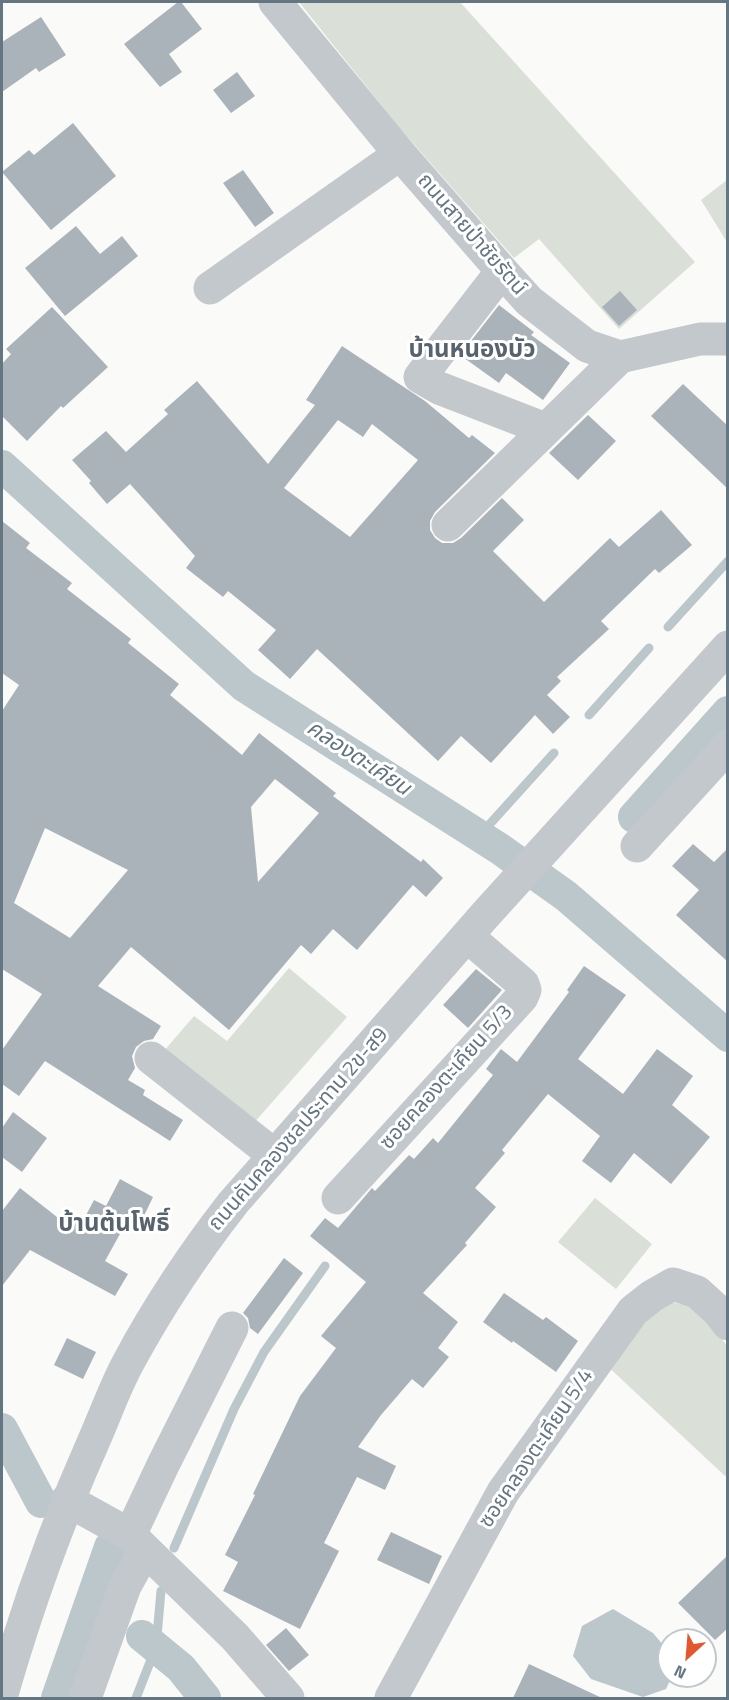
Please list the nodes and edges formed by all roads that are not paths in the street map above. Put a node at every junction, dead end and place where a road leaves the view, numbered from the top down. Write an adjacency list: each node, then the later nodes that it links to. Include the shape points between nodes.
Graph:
1 (275, 2): 2 (street, ถนนสายป่าชัยรัตน์)
2 (400, 154): 3 (street, ถนนสายป่าชัยรัตน์); 4 (street)
3 (502, 271): 6 (street, ถนนสายป่าชัยรัตน์, via 529,301 587,346); 7 (street, via 420,377)
4 (210, 288)
5 (728, 339): 6 (street, via 700,339)
6 (620, 357): 7 (street)
7 (546, 429): 8 (street)
8 (448, 525)
9 (728, 647): 12 (street, ถนนคันคลองชลประทาน 2ข-ส9)
10 (728, 746): 11 (street)
11 (637, 846)
12 (477, 925): 14 (street, ถนนคันคลองชลประทาน 2ข-ส9); 15 (street, ซอยคลองตะเคียน 5/3, via 523,984 522,997)
13 (152, 1058): 14 (street)
14 (274, 1155): 18 (street, ถนนคันคลองชลประทาน 2ข-ส9, via 232,1203 166,1297 127,1364)
15 (338, 1198)
16 (728, 1324): 24 (street, ซอยคลองตะเคียน 5/4, via 697,1292 673,1284 633,1311 503,1491)
17 (232, 1328): 19 (street, via 163,1465)
18 (67, 1500): 19 (street); 20 (street, ถนนคันคลองชลประทาน 2ข-ส9)
19 (138, 1543): 22 (street); 23 (street, via 235,1637)
20 (8, 1645): 21 (street, ถนนคันคลองชลประทาน 2ข-ส9)
21 (2, 1694)
22 (85, 1698)
23 (288, 1698)
24 (391, 1698)

